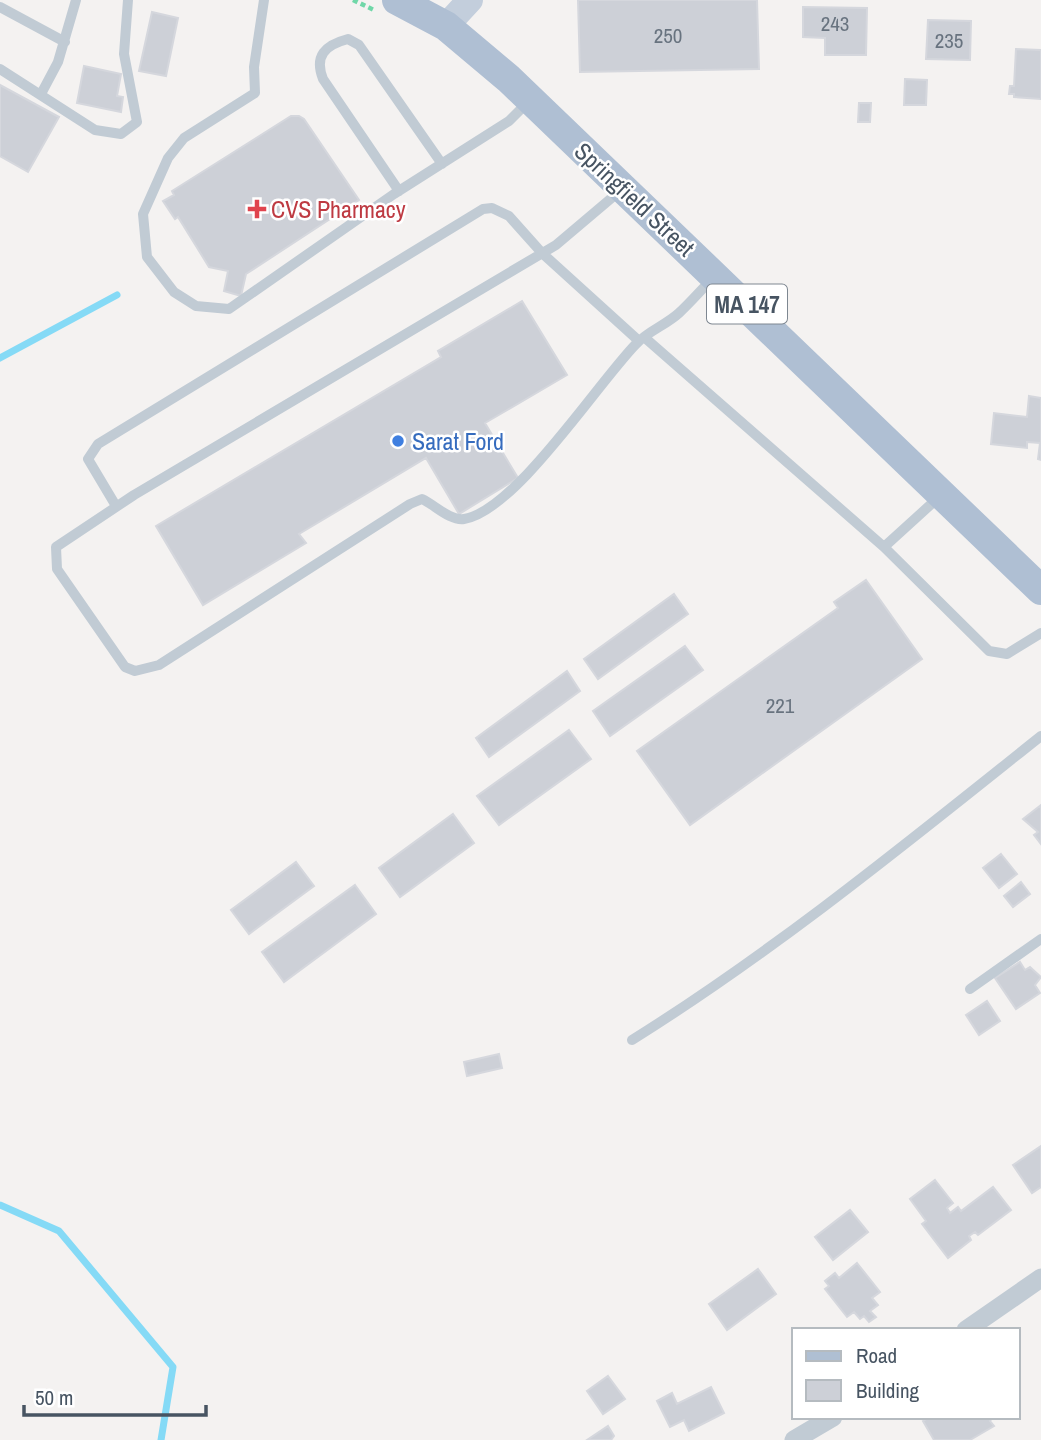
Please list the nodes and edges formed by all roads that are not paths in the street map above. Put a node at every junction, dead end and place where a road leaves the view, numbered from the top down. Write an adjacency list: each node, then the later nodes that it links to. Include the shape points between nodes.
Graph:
1 (76, 0): 8 (lane)
2 (128, 0): 10 (lane, via 124,54 137,122 121,134 95,130)
3 (264, 0): 14 (lane, via 255,93 184,138 168,158 143,214 147,257 174,292 197,306 229,309)
4 (397, 0): 7 (main road, Springfield Street / MA 147)
5 (470, 0): 7 (main road)
6 (0, 7): 8 (lane)
7 (446, 26): 11 (main road, Springfield Street / MA 147)
8 (65, 42): 10 (lane)
9 (0, 69): 10 (lane)
10 (41, 94)
11 (531, 100): 12 (lane, via 509,121); 13 (main road, Springfield Street / MA 147)
12 (442, 164): 14 (lane); 14 (lane, via 359,45 348,39 335,43 321,53 317,65)
13 (624, 188): 15 (lane); 16 (main road, Springfield Street / MA 147)
14 (397, 193)
15 (542, 253): 17 (lane); 19 (lane); 19 (lane, via 509,216 483,209 474,214 98,444 88,459 90,468)
16 (715, 275): 17 (lane, via 679,314); 18 (main road, Springfield Street / MA 147)
17 (641, 339): 19 (lane, via 534,470 501,498 464,519 450,517 422,499 410,504 159,665 135,671 125,667 57,569 55,557 56,547 65,539); 20 (lane)
18 (942, 494): 20 (lane); 21 (main road, Springfield Street / MA 147)
19 (116, 506)
20 (884, 547): 22 (lane, via 989,651 1007,654)
21 (1041, 590)
22 (1041, 633)
23 (1041, 736): 26 (lane, via 871,872 701,997)
24 (1041, 939): 25 (lane)
25 (970, 989)
26 (632, 1040)
27 (1041, 1278): 28 (street)
28 (969, 1328)
29 (829, 1419): 30 (street)
30 (793, 1440)

